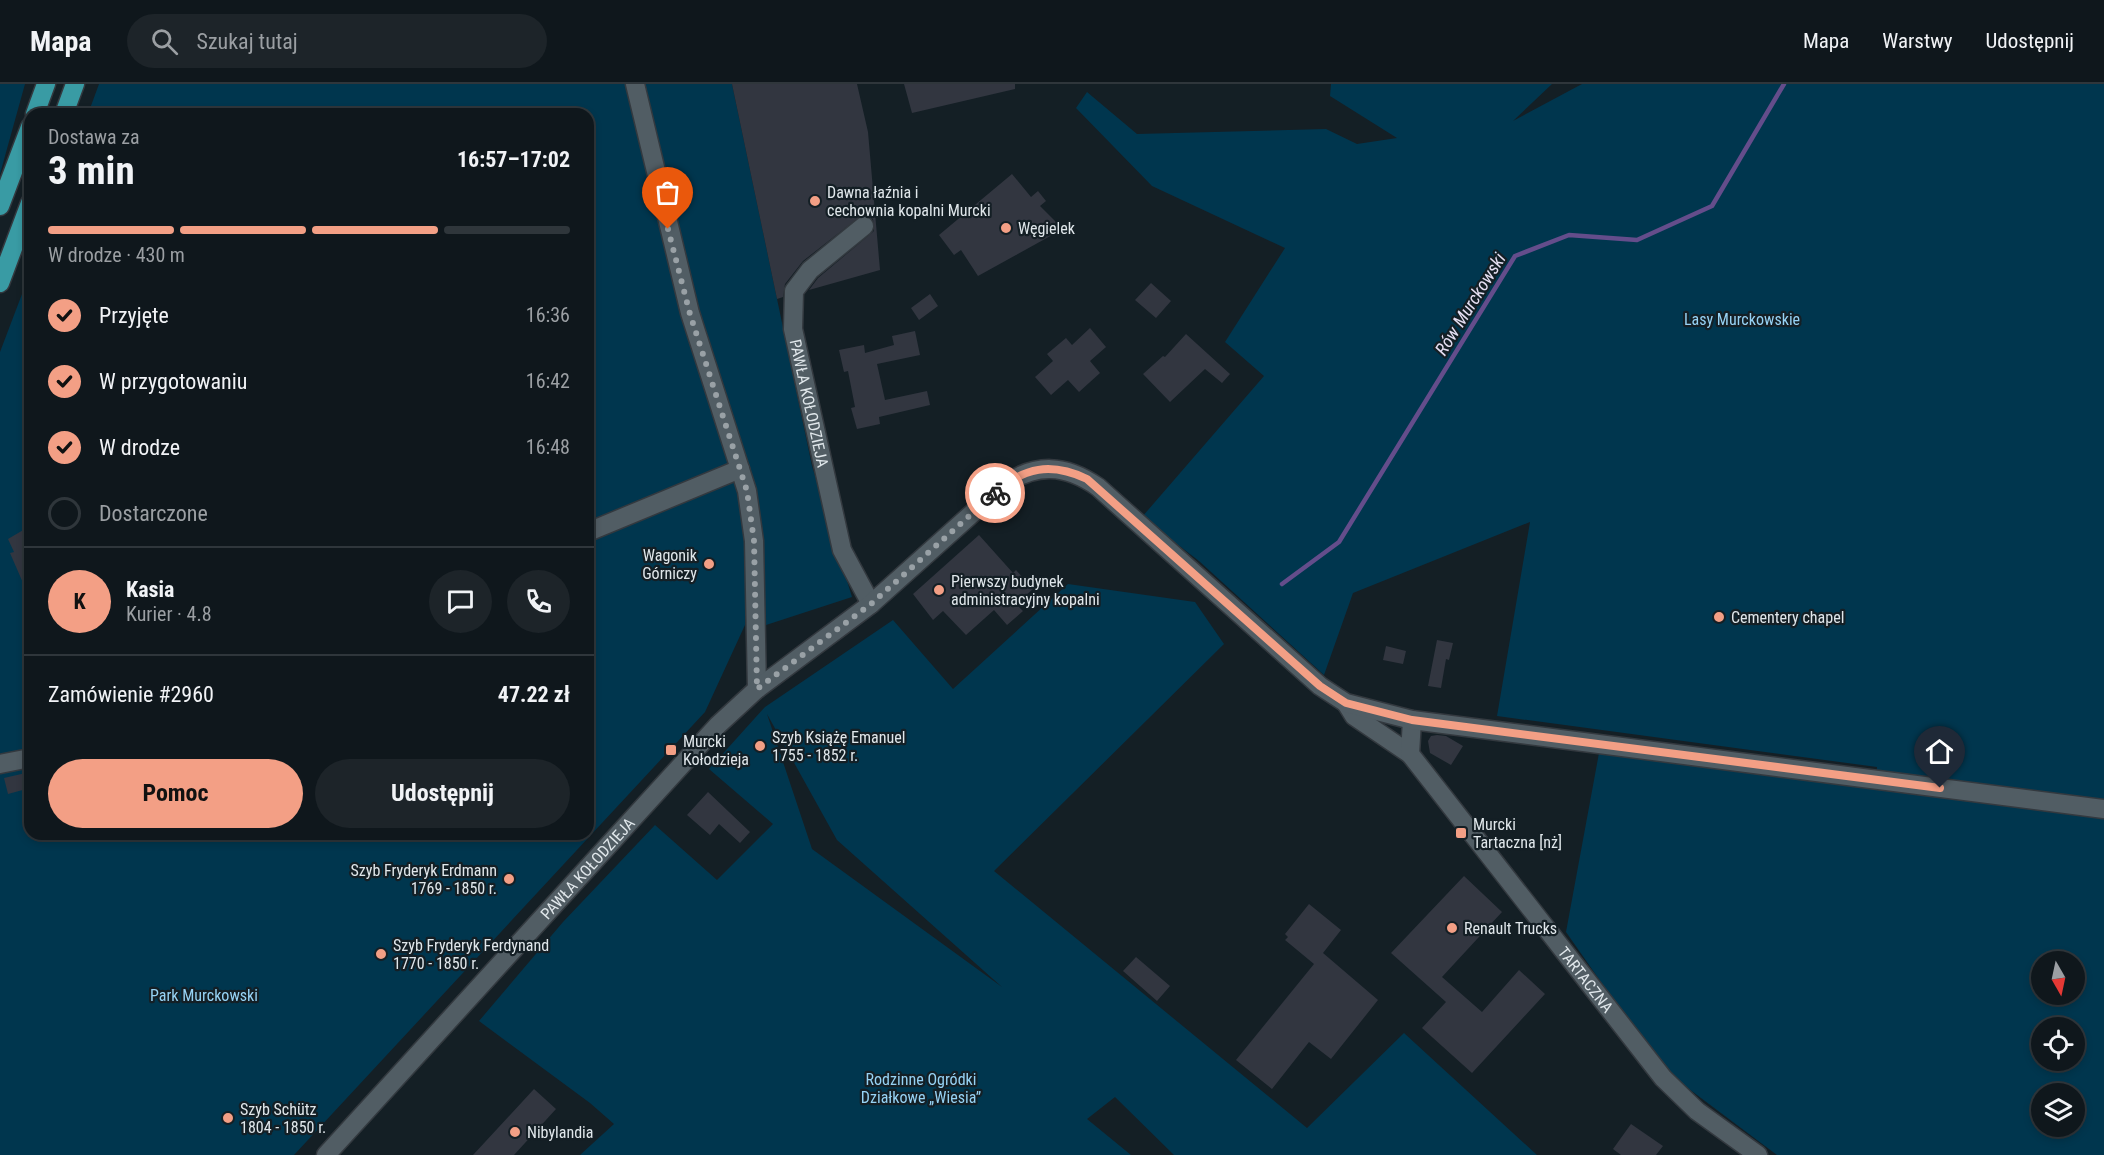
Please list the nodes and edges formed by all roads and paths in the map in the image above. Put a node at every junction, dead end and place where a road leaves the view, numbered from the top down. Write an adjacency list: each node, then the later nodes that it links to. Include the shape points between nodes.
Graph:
1 (46, 84): 4 (main road)
2 (75, 84): 5 (main road)
3 (635, 84): 11 (street, via 690,314)
4 (37, 108)
5 (66, 108)
6 (24, 143): 7 (main road)
7 (0, 206)
8 (24, 219): 10 (main road)
9 (864, 225): 14 (street, PAWŁA KOŁODZIEJA, via 810,270 794,291 793,329 842,550)
10 (0, 283)
11 (740, 469): 13 (street); 15 (street, via 754,541)
12 (1041, 469): 14 (street, PAWŁA KOŁODZIEJA, via 1022,473 1004,485); 16 (street, TARTACZNA, via 1073,473 1098,487 1252,627 1320,686)
13 (594, 530)
14 (871, 604): 15 (street, PAWŁA KOŁODZIEJA)
15 (757, 689): 22 (street, PAWŁA KOŁODZIEJA, via 693,753)
16 (1346, 703): 17 (street, TARTACZNA); 18 (street, TARTACZNA, via 1354,716)
17 (1412, 720): 18 (street); 21 (street, TARTACZNA)
18 (1410, 754): 23 (street, TARTACZNA, via 1663,1078 1698,1111)
19 (24, 759): 20 (street)
20 (0, 764)
21 (2104, 809)
22 (327, 1155)
23 (1758, 1155)

